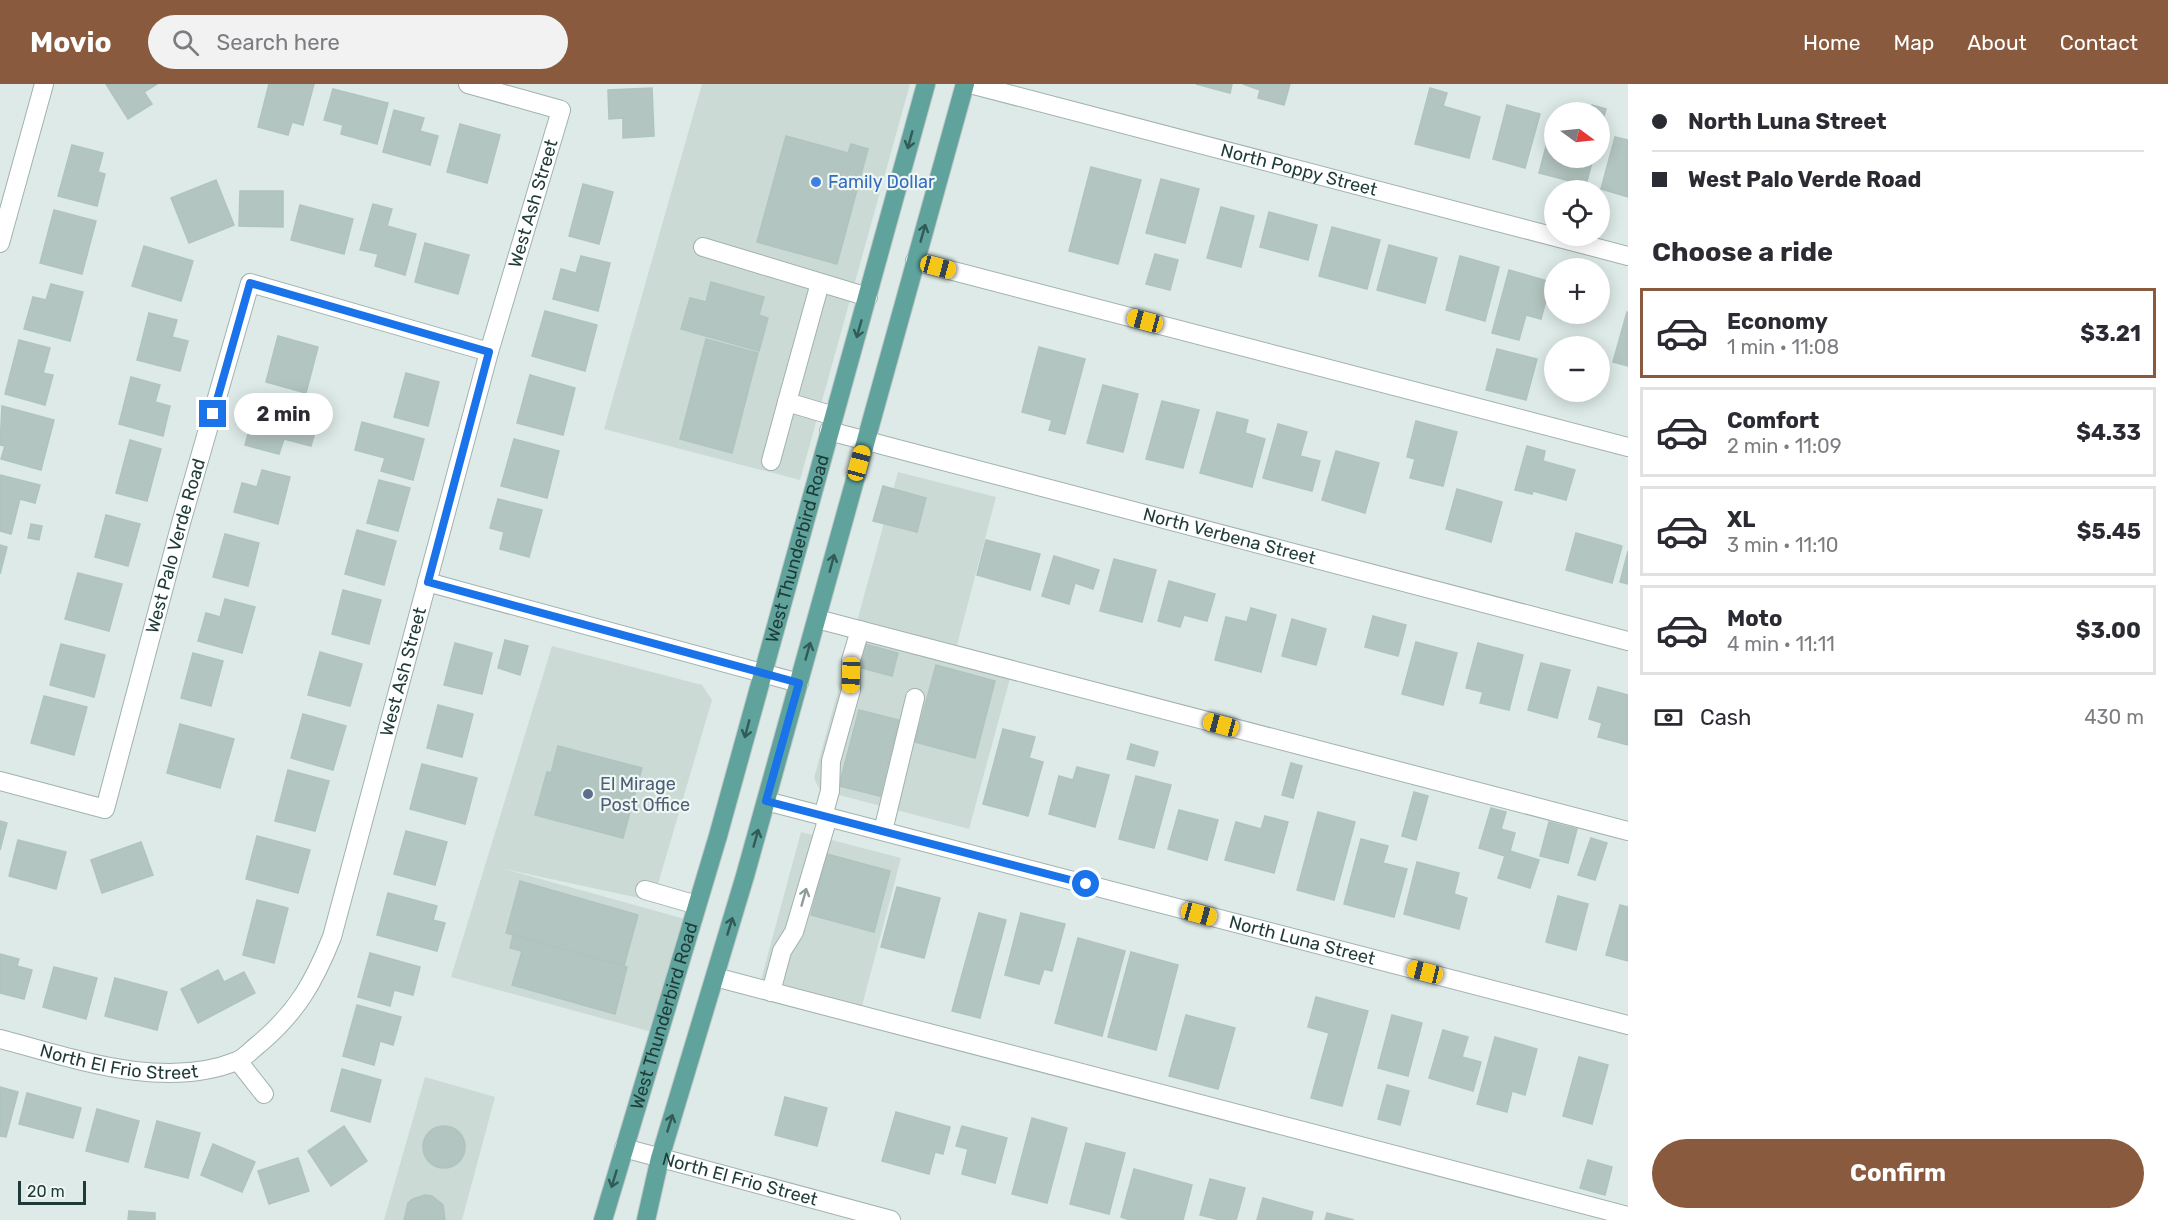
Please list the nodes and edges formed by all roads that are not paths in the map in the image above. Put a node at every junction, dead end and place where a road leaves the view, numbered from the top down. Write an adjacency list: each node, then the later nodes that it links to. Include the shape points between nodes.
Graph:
1 (44, 84): 6 (street)
2 (468, 84): 12 (street, West Ash Street, via 561,110)
3 (926, 84): 11 (main road, West Thunderbird Road, one-way to 11)
4 (965, 84): 9 (main road, West Thunderbird Road, one-way to 4)
5 (970, 84): 8 (street, North Poppy Street)
6 (0, 243)
7 (702, 247): 10 (street)
8 (1628, 256)
9 (915, 261): 15 (main road, West Thunderbird Road); 16 (street)
10 (820, 283): 11 (street); 13 (street)
11 (868, 297): 14 (main road, West Thunderbird Road, one-way to 14)
12 (489, 352): 18 (street, West Ash Street); 25 (street, West Palo Verde Road, via 250,283 105,809)
13 (787, 402): 14 (street, North Verbena Street); 17 (street)
14 (832, 424): 15 (street, North Verbena Street); 22 (main road, West Thunderbird Road)
15 (865, 441): 19 (main road, West Thunderbird Road, one-way to 15); 21 (street, North Verbena Street)
16 (1628, 447)
17 (771, 461)
18 (428, 582): 22 (street); 36 (street, West Ash Street, via 332,937 316,978 294,1011)
19 (817, 619): 20 (street); 23 (main road, West Thunderbird Road, one-way to 19)
20 (860, 630): 27 (street, via 851,660 850,690 831,760); 29 (street)
21 (1628, 641)
22 (763, 673): 23 (street); 31 (main road, West Thunderbird Road, one-way to 31)
23 (799, 683): 26 (main road, West Thunderbird Road)
24 (915, 698): 28 (street)
25 (0, 781)
26 (766, 801): 27 (street, North Luna Street); 32 (main road, West Thunderbird Road, one-way to 26)
27 (825, 817): 28 (street, North Luna Street); 33 (street, one-way to 27, via 782,951 794,932)
28 (883, 831): 34 (street, North Luna Street)
29 (1628, 831)
30 (645, 890): 31 (street)
31 (698, 905): 38 (main road, West Thunderbird Road)
32 (715, 977): 33 (street); 39 (main road, West Thunderbird Road, one-way to 32)
33 (771, 992): 40 (street)
34 (1628, 1025)
35 (0, 1039): 36 (street, North El Frio Street, via 132,1071 172,1074)
36 (238, 1060): 37 (street)
37 (264, 1094)
38 (624, 1148): 39 (street, North El Frio Street); 41 (main road, West Thunderbird Road, one-way to 41)
39 (660, 1158): 42 (main road, West Thunderbird Road); 43 (street, North El Frio Street)
40 (1628, 1216)
41 (603, 1220)
42 (646, 1220)
43 (891, 1220)

